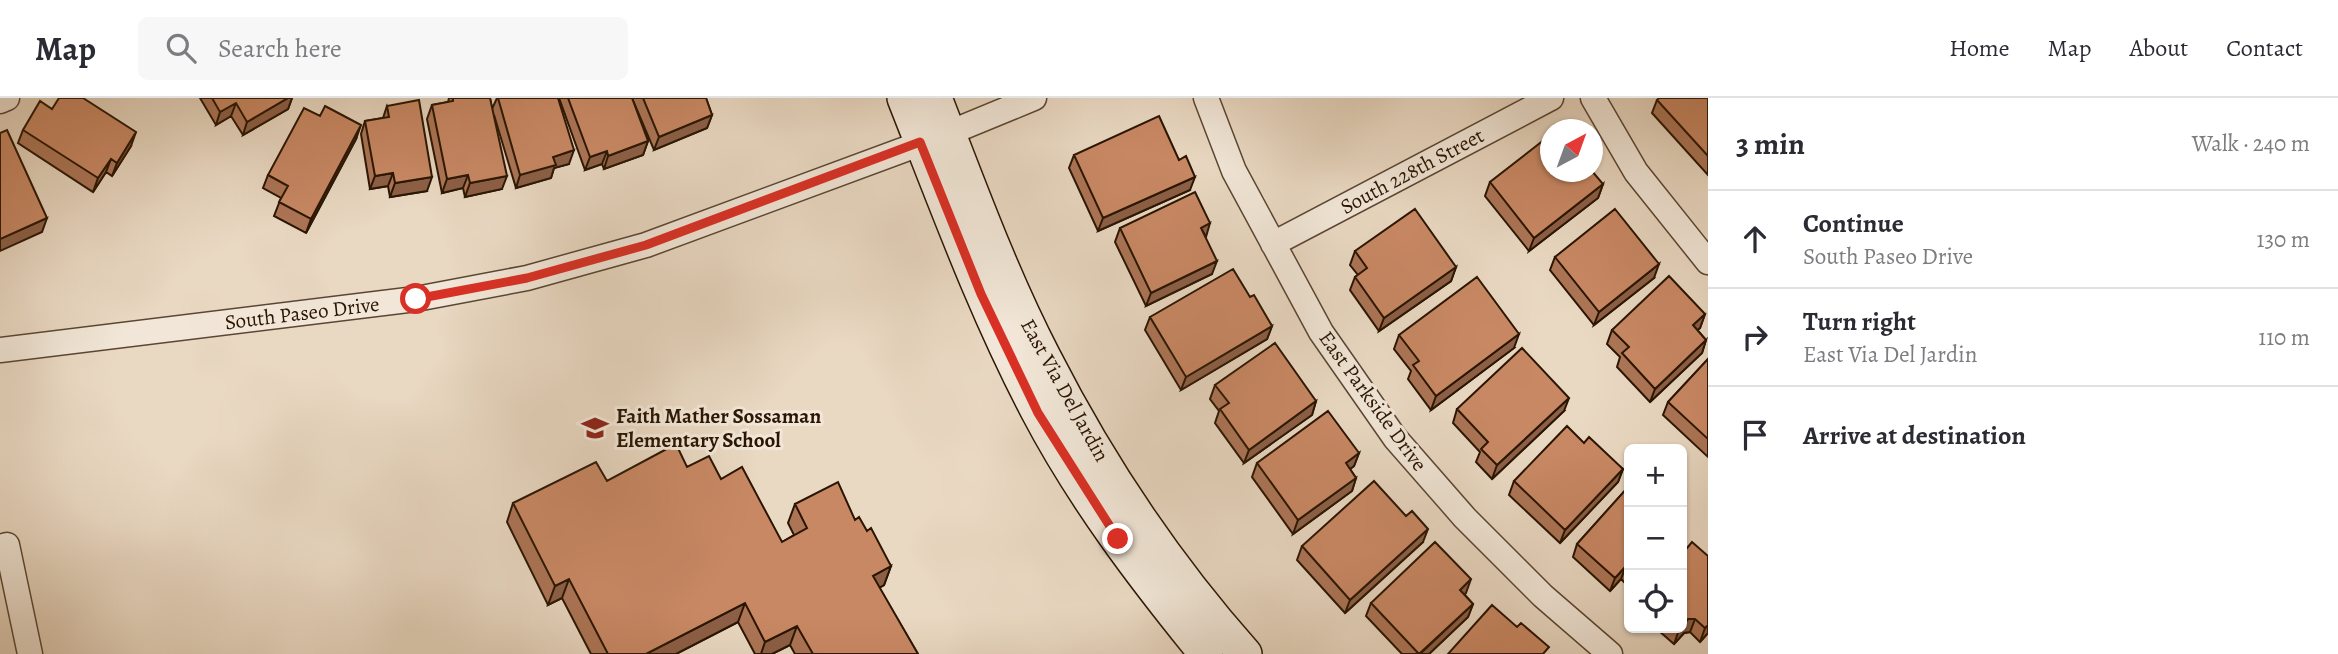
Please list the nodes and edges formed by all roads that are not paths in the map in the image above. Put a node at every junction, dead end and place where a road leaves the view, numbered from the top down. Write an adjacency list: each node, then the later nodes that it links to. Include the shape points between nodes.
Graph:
1 (7, 98): 8 (street)
2 (904, 98): 9 (street, East Via Del Jardin)
3 (935, 98): 9 (street, East Via Del Jardin)
4 (1034, 98): 9 (street, South Paseo Drive)
5 (1206, 98): 10 (street, East Parkside Drive, via 1234,171)
6 (1551, 98): 10 (street, South 228th Street)
7 (1592, 98): 11 (street, via 1636,172)
8 (0, 101)
9 (934, 137): 12 (street, South Paseo Drive, via 646,245 527,278 416,299); 15 (street, East Via Del Jardin, via 981,294 1038,413 1110,528); 16 (street, East Via Del Jardin, via 1044,357 1109,470 1188,585)
10 (1273, 244): 17 (street, East Parkside Drive, via 1321,332 1395,438 1465,518)
11 (1708, 262)
12 (0, 350)
13 (3, 546): 14 (street)
14 (30, 654)
15 (1206, 654)
16 (1245, 654)
17 (1609, 654)

